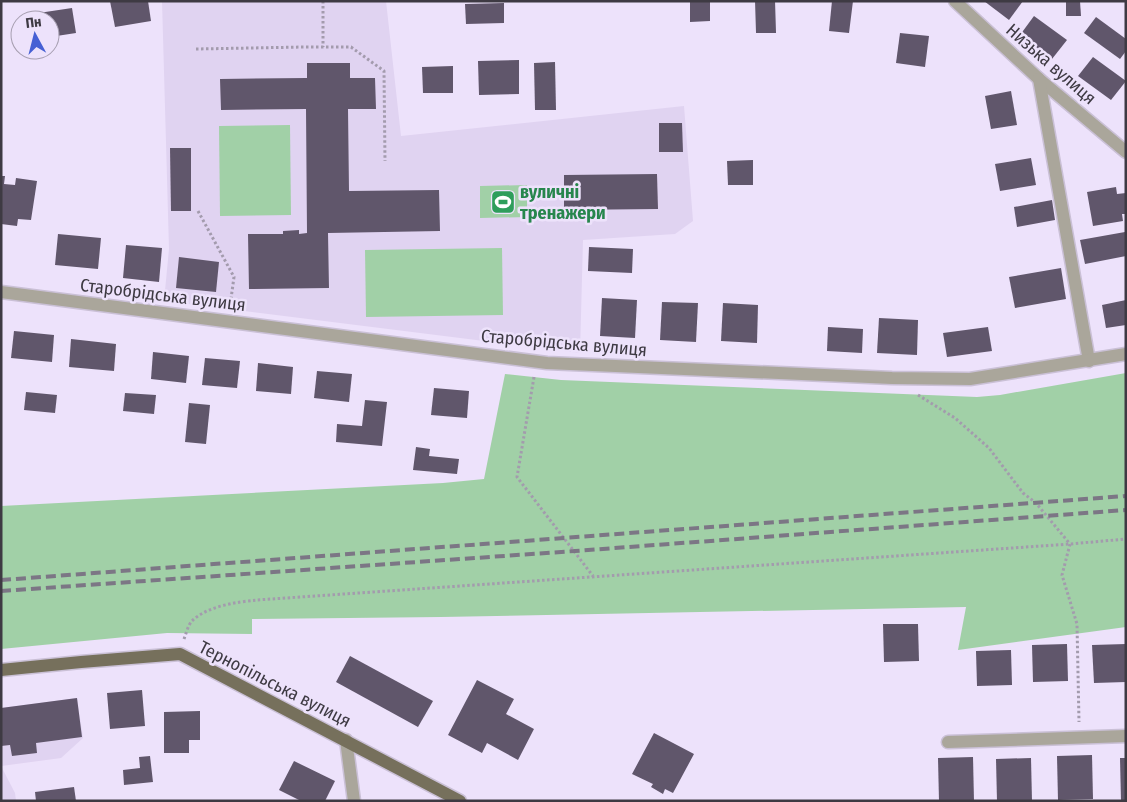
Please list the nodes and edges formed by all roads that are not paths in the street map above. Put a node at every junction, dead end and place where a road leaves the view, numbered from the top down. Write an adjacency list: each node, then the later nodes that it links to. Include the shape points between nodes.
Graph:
1 (954, 1): 2 (street, Низька вулиця)
2 (1039, 80): 3 (street, Низька вулиця); 6 (street)
3 (1126, 152)
4 (1, 292): 6 (street, Старобрідська вулиця, via 547,363 970,379)
5 (1126, 354): 6 (street, Старобрідська вулиця)
6 (1089, 361)
7 (1, 670): 9 (main road, Тернопільська вулиця, via 180,654)
8 (1126, 736): 10 (street)
9 (346, 740): 11 (street); 12 (main road, Тернопільська вулиця)
10 (948, 742)
11 (354, 801)
12 (460, 801)

